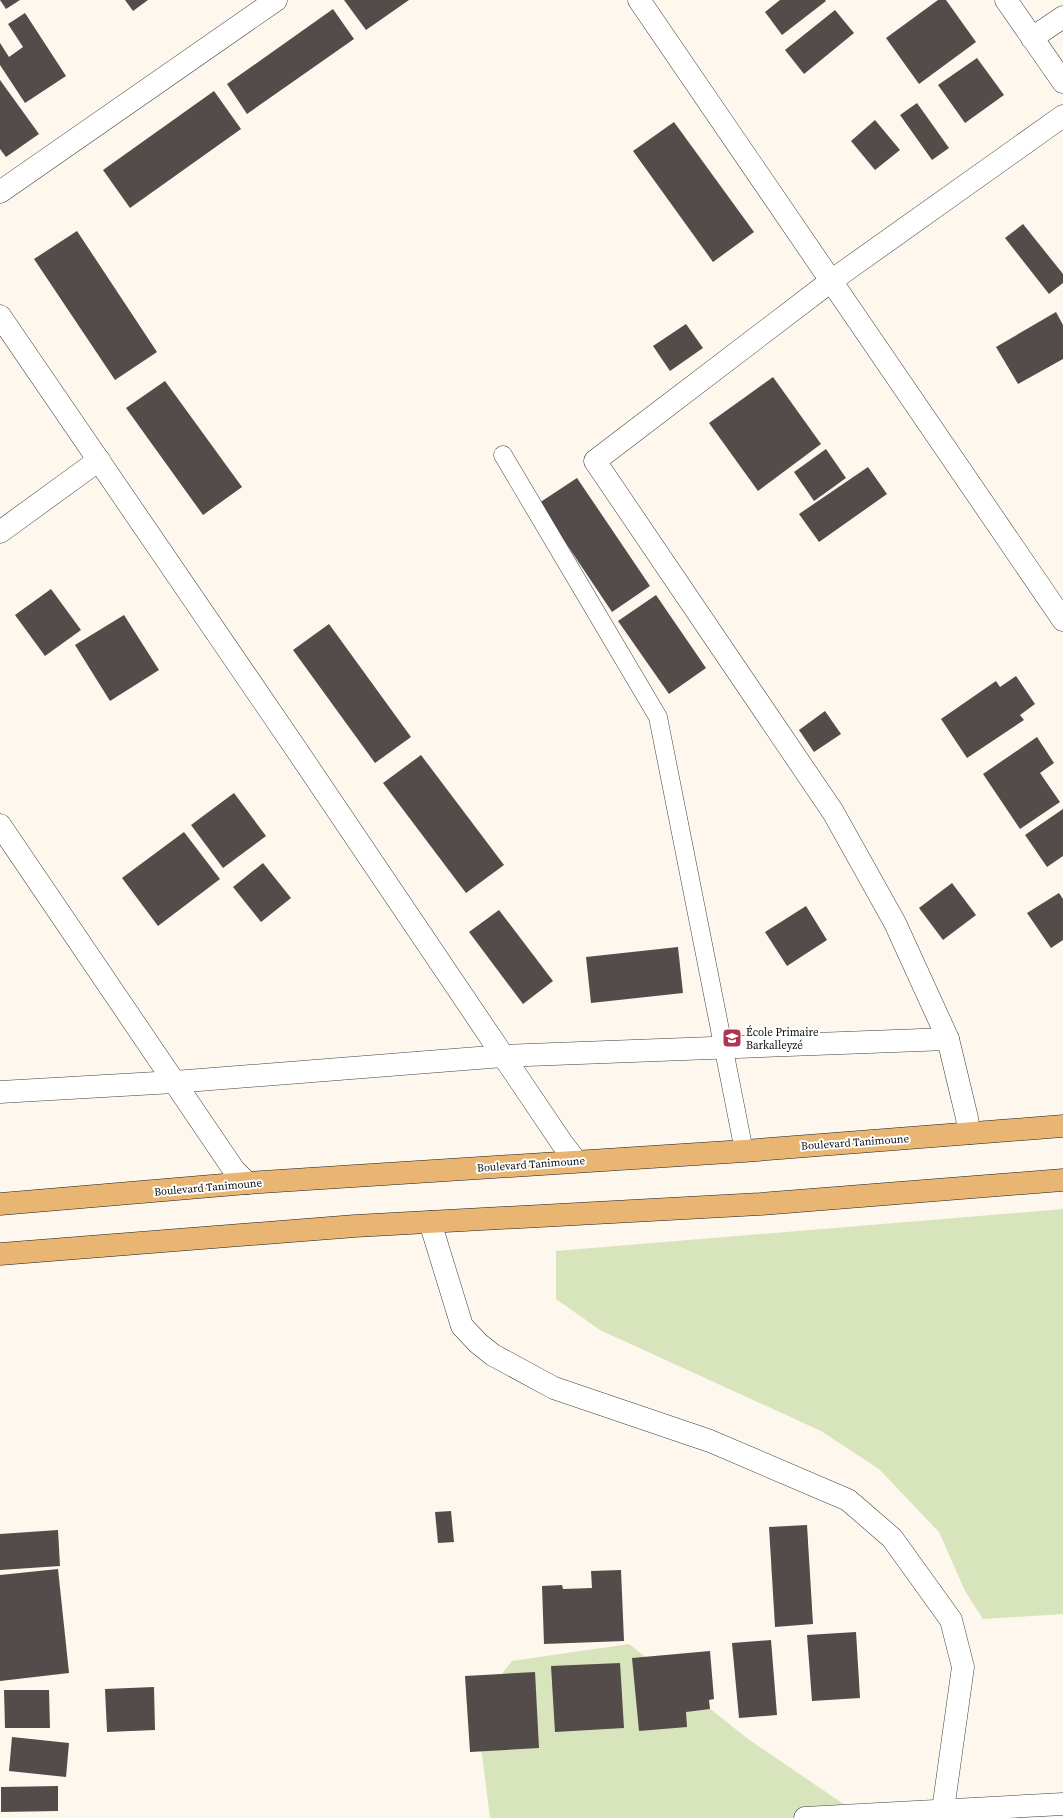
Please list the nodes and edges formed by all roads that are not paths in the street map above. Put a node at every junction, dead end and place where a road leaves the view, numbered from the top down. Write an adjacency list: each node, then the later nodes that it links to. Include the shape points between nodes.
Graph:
1 (276, 0): 8 (street)
2 (639, 0): 9 (street)
3 (1006, 0): 5 (street)
4 (1063, 17): 5 (street)
5 (1032, 38): 6 (street)
6 (1063, 82)
7 (1063, 116): 9 (street)
8 (0, 192)
9 (831, 281): 14 (street); 16 (street, via 596,461 833,812 895,923)
10 (0, 316): 12 (street)
11 (503, 455): 17 (lane, via 658,717)
12 (99, 460): 13 (street); 18 (street)
13 (0, 532)
14 (1063, 620)
15 (0, 825): 19 (street)
16 (948, 1039): 17 (street); 22 (street, via 968,1118)
17 (723, 1048): 18 (street); 23 (lane)
18 (503, 1056): 19 (street); 24 (street)
19 (174, 1082): 20 (street); 26 (street, via 234,1170)
20 (0, 1092)
21 (1063, 1126): 22 (main road, Boulevard Tanimoune)
22 (969, 1133): 23 (main road, Boulevard Tanimoune)
23 (744, 1151): 24 (main road, Boulevard Tanimoune)
24 (576, 1161): 26 (main road, Boulevard Tanimoune)
25 (1063, 1180): 28 (main road, via 768,1203)
26 (247, 1183): 27 (main road, Boulevard Tanimoune)
27 (0, 1204)
28 (430, 1222): 29 (main road); 31 (street, via 462,1326 493,1355 554,1388 710,1441 848,1500 892,1538 951,1620 963,1667)
29 (0, 1254)
30 (1063, 1804): 31 (street)
31 (943, 1810): 32 (street)
32 (805, 1818)

